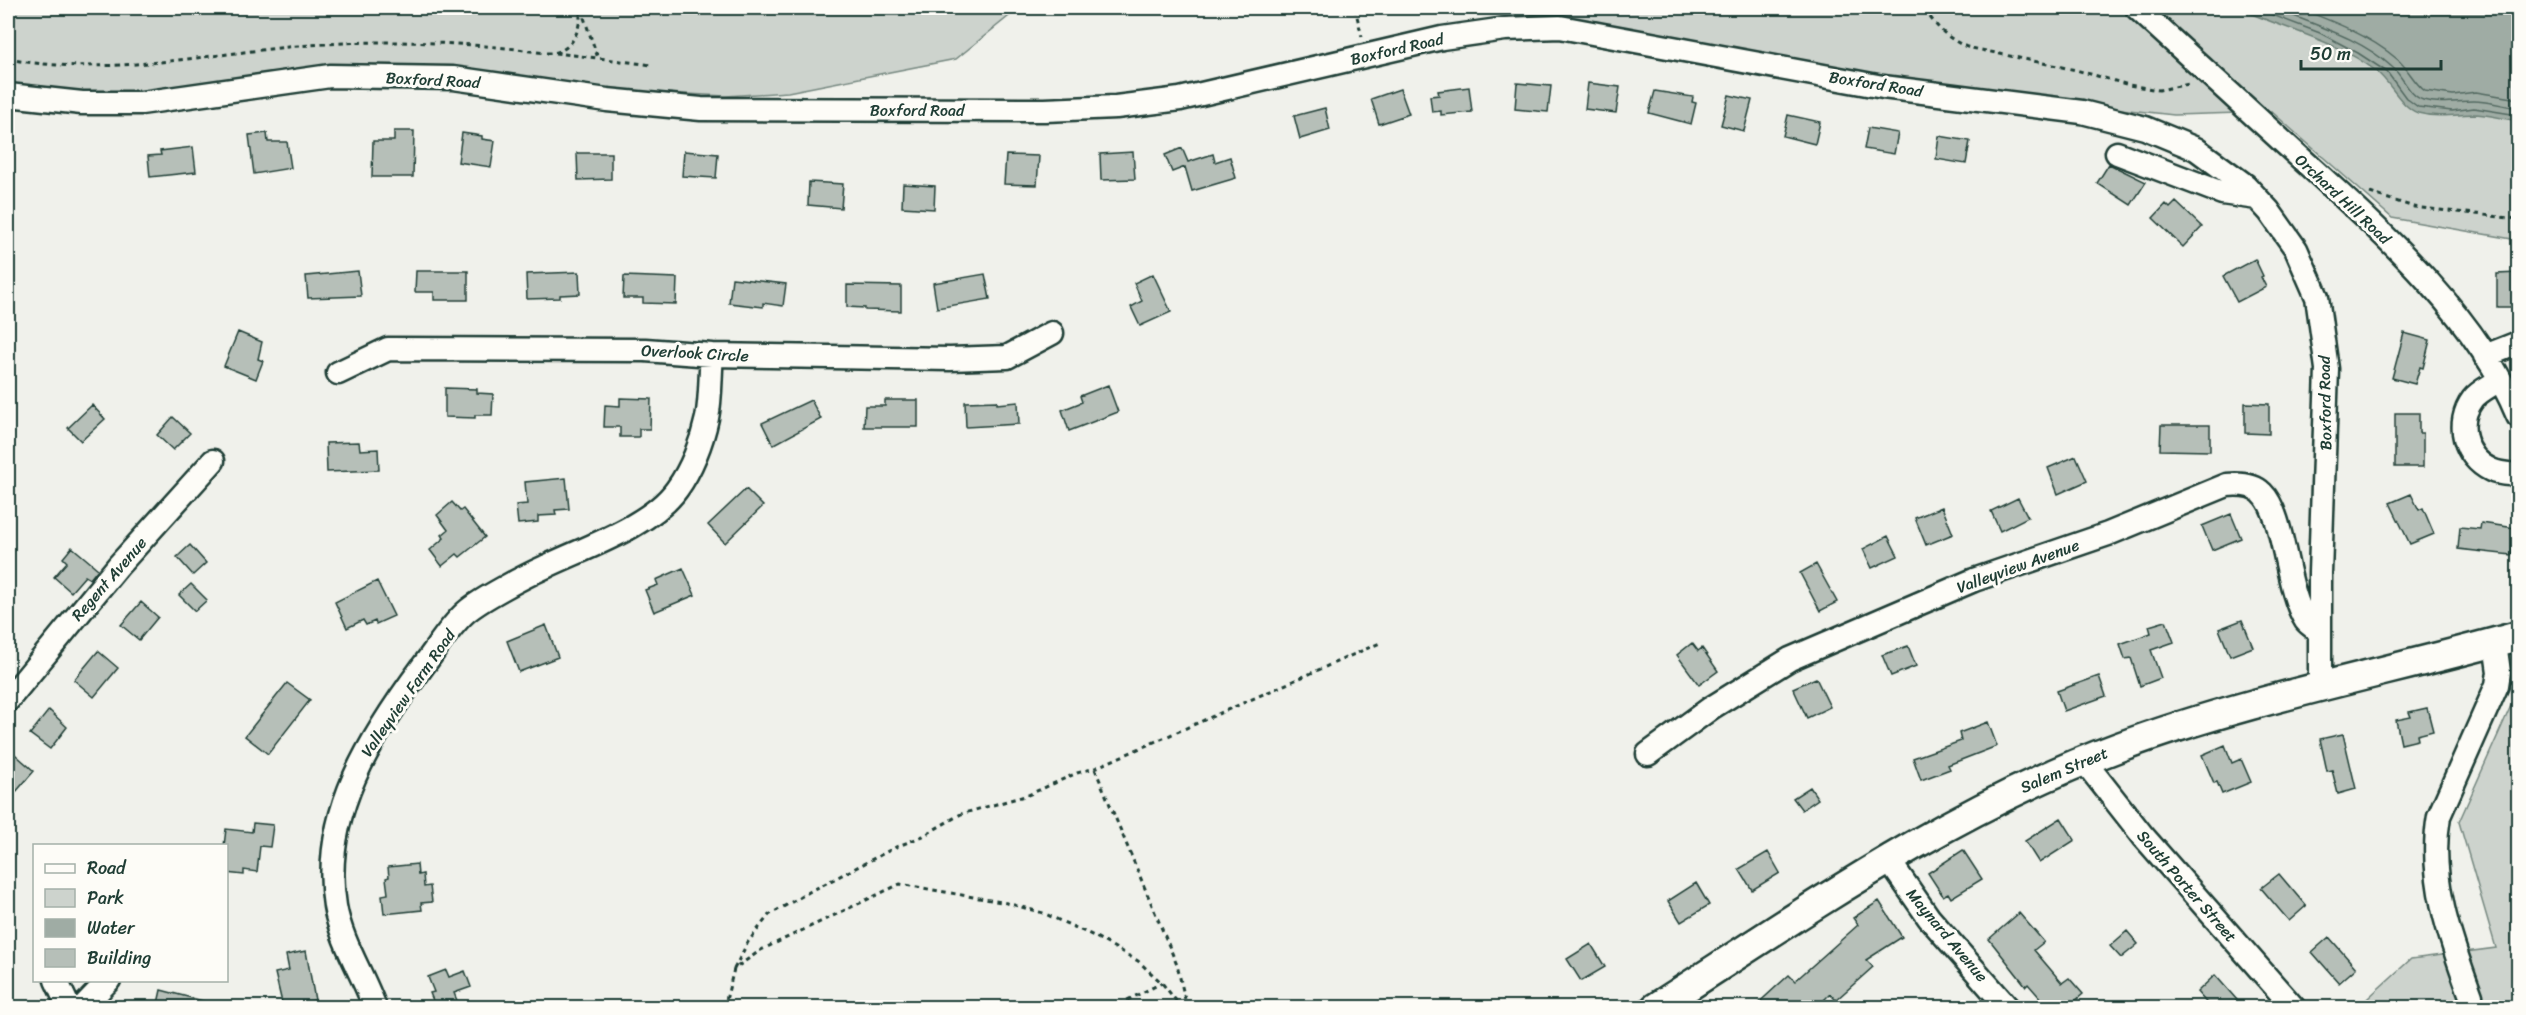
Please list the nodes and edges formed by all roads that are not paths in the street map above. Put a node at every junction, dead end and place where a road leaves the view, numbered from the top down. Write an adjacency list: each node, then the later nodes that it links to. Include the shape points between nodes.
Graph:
1 (2137, 8): 8 (street, Orchard Hill Road, via 2374,226 2439,293)
2 (8, 95): 4 (street, Boxford Road, via 82,103 141,103 341,76 453,78 701,109 1116,107 1180,99 1452,37 1505,29 1560,27 1883,87 2082,112 2145,128 2196,149)
3 (2117, 153): 4 (street, via 2222,193)
4 (2257, 198): 14 (street, Boxford Road, via 2296,249 2317,297 2327,381)
5 (1052, 333): 7 (street, Overlook Circle, via 1007,357)
6 (2518, 343): 8 (street)
7 (712, 355): 9 (street, Overlook Circle, via 645,350 388,349); 26 (street, Valleyview Farm Road, via 707,418 690,467 676,491 661,506 593,547 545,567 467,611 412,681 361,760 345,797 336,836 335,906 343,935)
8 (2485, 356): 10 (street, Orchard Hill Road)
9 (338, 374)
10 (2499, 380): 11 (street, Orchard Hill Road); 13 (street, via 2474,397 2467,409 2463,424 2466,447 2490,470)
11 (2518, 416)
12 (213, 461): 17 (street, Regent Avenue, via 118,566)
13 (2518, 475)
14 (2320, 632): 16 (street, Boxford Road); 18 (street, Valleyview Avenue, via 2306,622 2294,591 2271,503 2252,487 2227,485 2108,534 1974,580 1790,659 1710,708)
15 (2506, 640): 16 (main road, Salem Street); 23 (street, via 2497,685 2439,816 2435,838 2445,920)
16 (2320, 687): 19 (main road, Salem Street, via 2224,712)
17 (8, 700)
18 (1648, 754)
19 (2084, 761): 20 (main road, Salem Street, via 2023,787); 29 (street, South Porter Street, via 2143,836)
20 (1888, 860): 27 (main road, Salem Street); 28 (street, Maynard Avenue, via 1929,918)
21 (56, 982): 24 (street)
22 (108, 982): 25 (street)
23 (2471, 996)
24 (69, 1008)
25 (82, 1008)
26 (375, 1008)
27 (1655, 1008)
28 (2008, 1008)
29 (2294, 1008)

